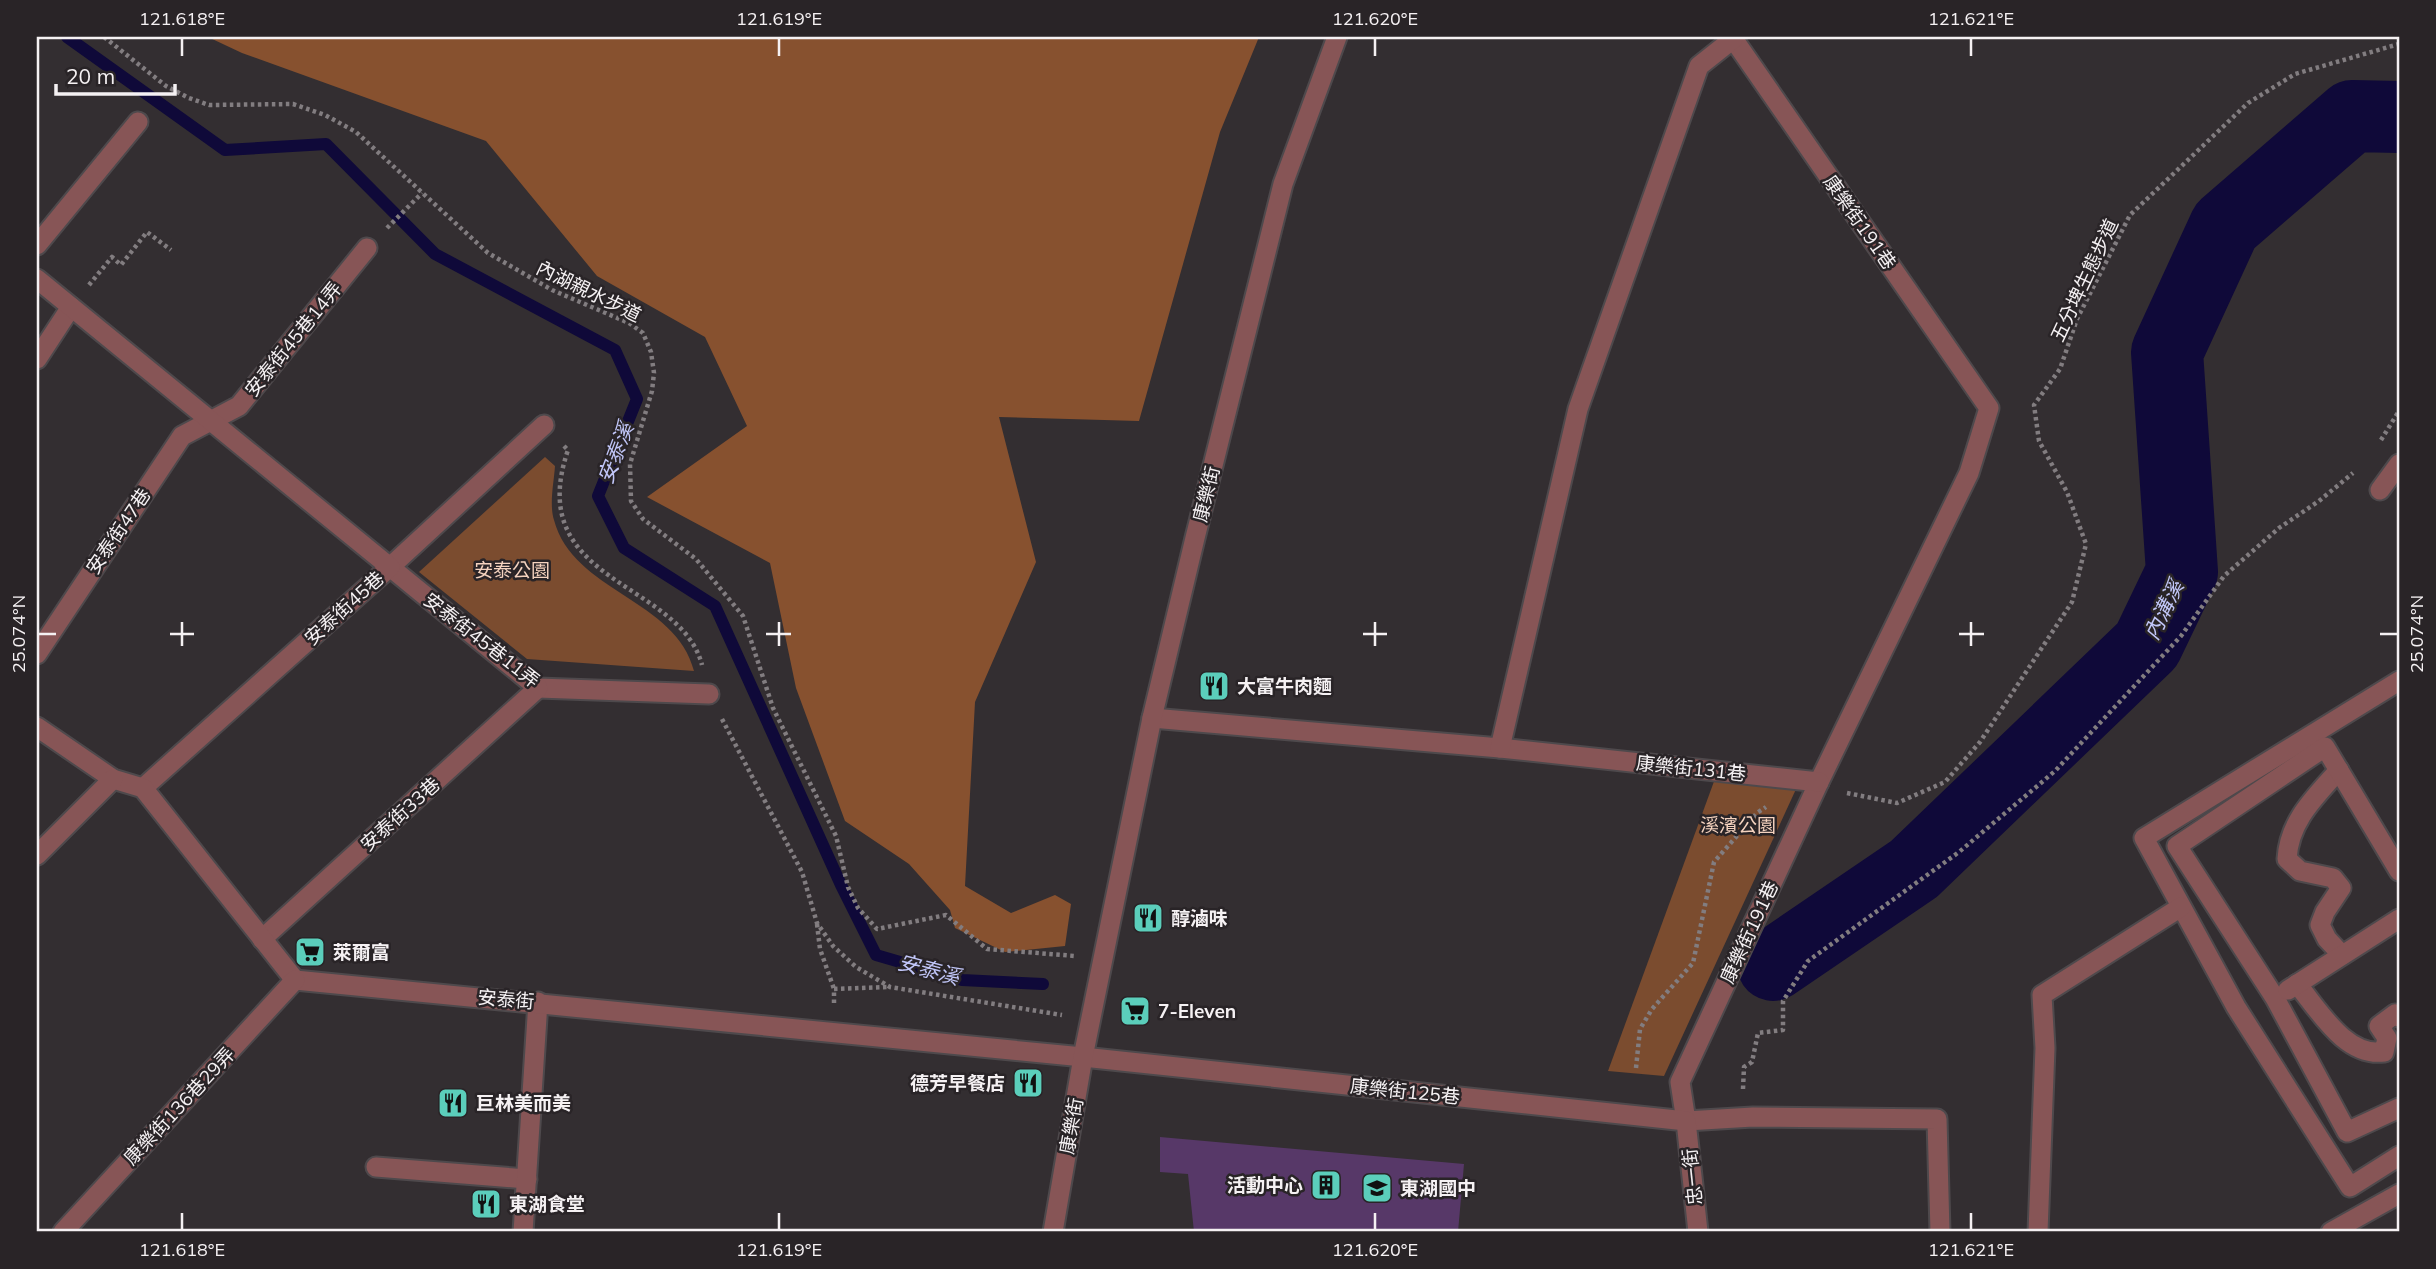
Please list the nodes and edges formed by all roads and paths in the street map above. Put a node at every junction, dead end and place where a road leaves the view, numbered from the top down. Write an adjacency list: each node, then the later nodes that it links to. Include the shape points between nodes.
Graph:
1 (104, 37): 6 (path, 內湖親水步道, via 166,86 209,105 293,104 325,115 356,132)
2 (1337, 37): 25 (street, 康樂街, via 1283,184)
3 (1732, 38): 28 (street, via 1699,66 1578,409); 31 (street, 康樂街191巷, via 1989,408 1969,474)
4 (2399, 44): 31 (path, 五分埤生態步道, via 2295,74 2248,103 2130,215 2077,319 2060,369 2034,405 2039,441 2067,492 2086,544 2072,603 1980,742 1945,782 1897,803)
5 (138, 122): 7 (street)
6 (422, 192): 8 (path); 41 (path, 內湖親水步道, via 488,253 552,290 643,333 654,373 630,464 631,501 643,519 696,559 743,616 773,708 836,836 858,908 877,929 946,915 987,949)
7 (37, 245)
8 (367, 248): 14 (street, 安泰街45巷14弄, via 239,406)
9 (171, 250): 11 (path, via 148,232 121,265 112,257)
10 (37, 279): 11 (street)
11 (71, 307): 12 (street); 14 (street)
12 (37, 359)
13 (2399, 411): 16 (path)
14 (211, 421): 20 (street); 21 (street, 安泰街47巷, via 182,436)
15 (544, 425): 20 (street, 安泰街45巷); 24 (path, via 568,450 561,489 568,530 595,566 685,635 700,658)
16 (2377, 445)
17 (2399, 464): 19 (street)
18 (2363, 465): 54 (path, via 2224,576 2181,636 2055,771 1959,852 1808,961 1783,1001 1783,1030 1758,1033 1752,1062 1744,1067)
19 (2380, 490)
20 (390, 567): 23 (street, 安泰街45巷11弄); 32 (street, 安泰街45巷)
21 (37, 654)
22 (2398, 685): 27 (street)
23 (538, 688): 24 (street, 安泰街45巷11弄); 39 (street, 安泰街33巷)
24 (709, 694): 38 (path, via 802,872)
25 (1153, 718): 28 (street, 康樂街131巷); 41 (street, 康樂街)
26 (37, 727): 30 (street)
27 (2319, 740): 29 (street); 36 (street, via 2144,838); 46 (street, via 2177,846)
28 (1500, 748): 31 (street, 康樂街131巷)
29 (2339, 770): 35 (street); 40 (street, via 2303,811 2288,839 2287,859 2300,871 2333,878 2341,888 2320,925)
30 (113, 779): 32 (street); 34 (street)
31 (1819, 782): 55 (street, 康樂街191巷, via 1680,1082)
32 (143, 788): 39 (street)
33 (1768, 805): 52 (path, via 1714,862 1693,963 1652,1009 1640,1030)
34 (37, 855)
35 (2399, 872)
36 (2181, 907): 56 (street, via 2236,1007 2350,1187); 65 (street, via 2042,995 2045,1048)
37 (2399, 919): 40 (street)
38 (817, 923): 44 (path, via 856,967); 45 (path, via 820,949)
39 (262, 939): 42 (street)
40 (2342, 955): 43 (street)
41 (1104, 959): 49 (street, 康樂街)
42 (295, 980): 47 (street, 安泰街); 60 (street, 康樂街136巷29弄)
43 (2297, 984): 46 (street); 48 (street, via 2347,1042 2369,1054 2384,1052 2386,1038 2379,1026 2396,1014)
44 (890, 987): 45 (path); 49 (path)
45 (834, 989): 50 (path)
46 (2275, 998): 53 (street, via 2347,1132)
47 (538, 1002): 50 (street, 安泰街); 58 (street)
48 (2399, 1017)
49 (1091, 1020): 51 (street, 康樂街)
50 (833, 1032): 51 (street, 安泰街)
51 (1083, 1057): 55 (street, 康樂街125巷); 62 (street, 康樂街)
52 (1636, 1068)
53 (2399, 1108)
54 (1741, 1118): 55 (street, 康樂街125巷); 64 (street, 康樂街125巷, via 1937,1119)
55 (1686, 1121): 63 (street, 忠一街)
56 (2399, 1156)
57 (376, 1167): 58 (street)
58 (527, 1180): 61 (street)
59 (2399, 1194): 66 (street)
60 (63, 1232)
61 (523, 1232)
62 (1053, 1232)
63 (1698, 1232)
64 (1940, 1232)
65 (2038, 1232)
66 (2330, 1232)

